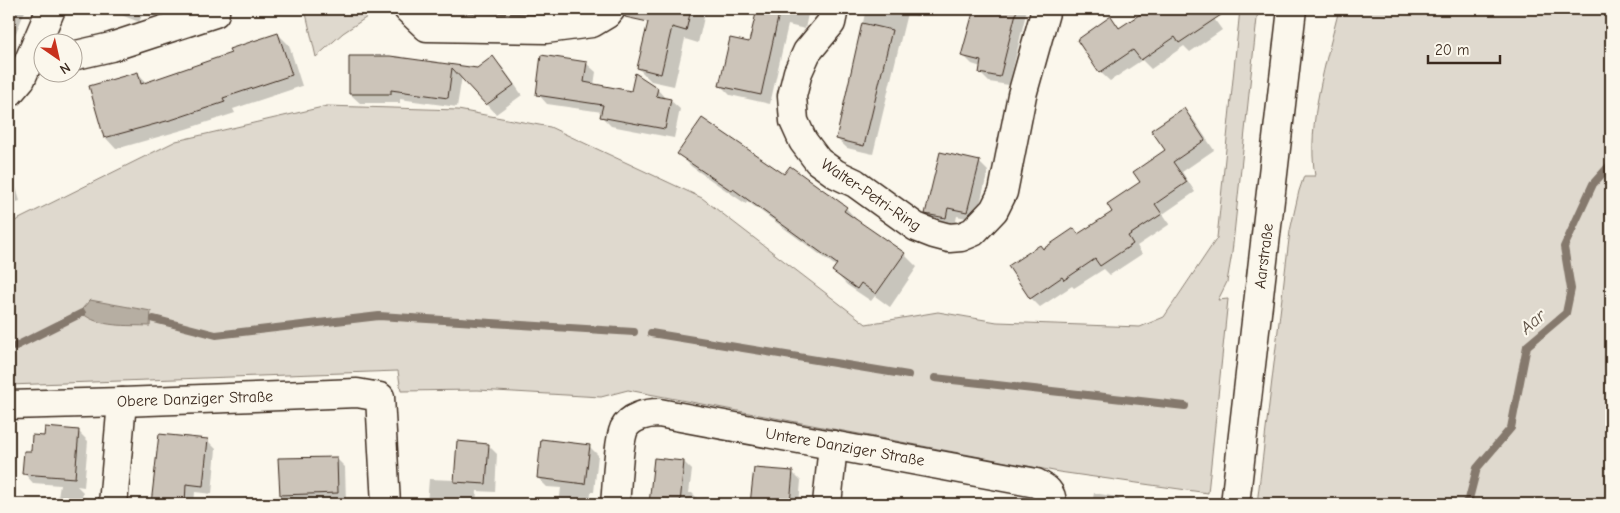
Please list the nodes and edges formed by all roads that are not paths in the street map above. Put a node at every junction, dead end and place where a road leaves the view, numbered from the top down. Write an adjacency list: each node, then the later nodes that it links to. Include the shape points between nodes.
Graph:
1 (51, 9): 8 (street)
2 (408, 9): 3 (street, via 427,27 546,29 592,23)
3 (611, 9)
4 (834, 9): 5 (street, Walter-Petri-Ring, via 831,23 807,52 792,96 794,121 803,141 818,161 855,183 916,228 949,238 973,232 994,210 1002,192 1022,95)
5 (1046, 9)
6 (1292, 9): 20 (street, Aarstraße)
7 (215, 13): 9 (street)
8 (44, 32)
9 (82, 54)
10 (32, 66): 11 (street)
11 (9, 93)
12 (122, 402): 13 (street, Obere Danziger Straße); 16 (street); 17 (street, Obere Danziger Straße, via 356,393 380,397)
13 (9, 405)
14 (833, 446): 15 (street, Untere Danziger Straße, via 1036,482); 18 (street, Untere Danziger Straße, via 650,413 638,417 624,429); 19 (street)
15 (1050, 498)
16 (113, 504)
17 (386, 504)
18 (615, 504)
19 (827, 504)
20 (1235, 504)

